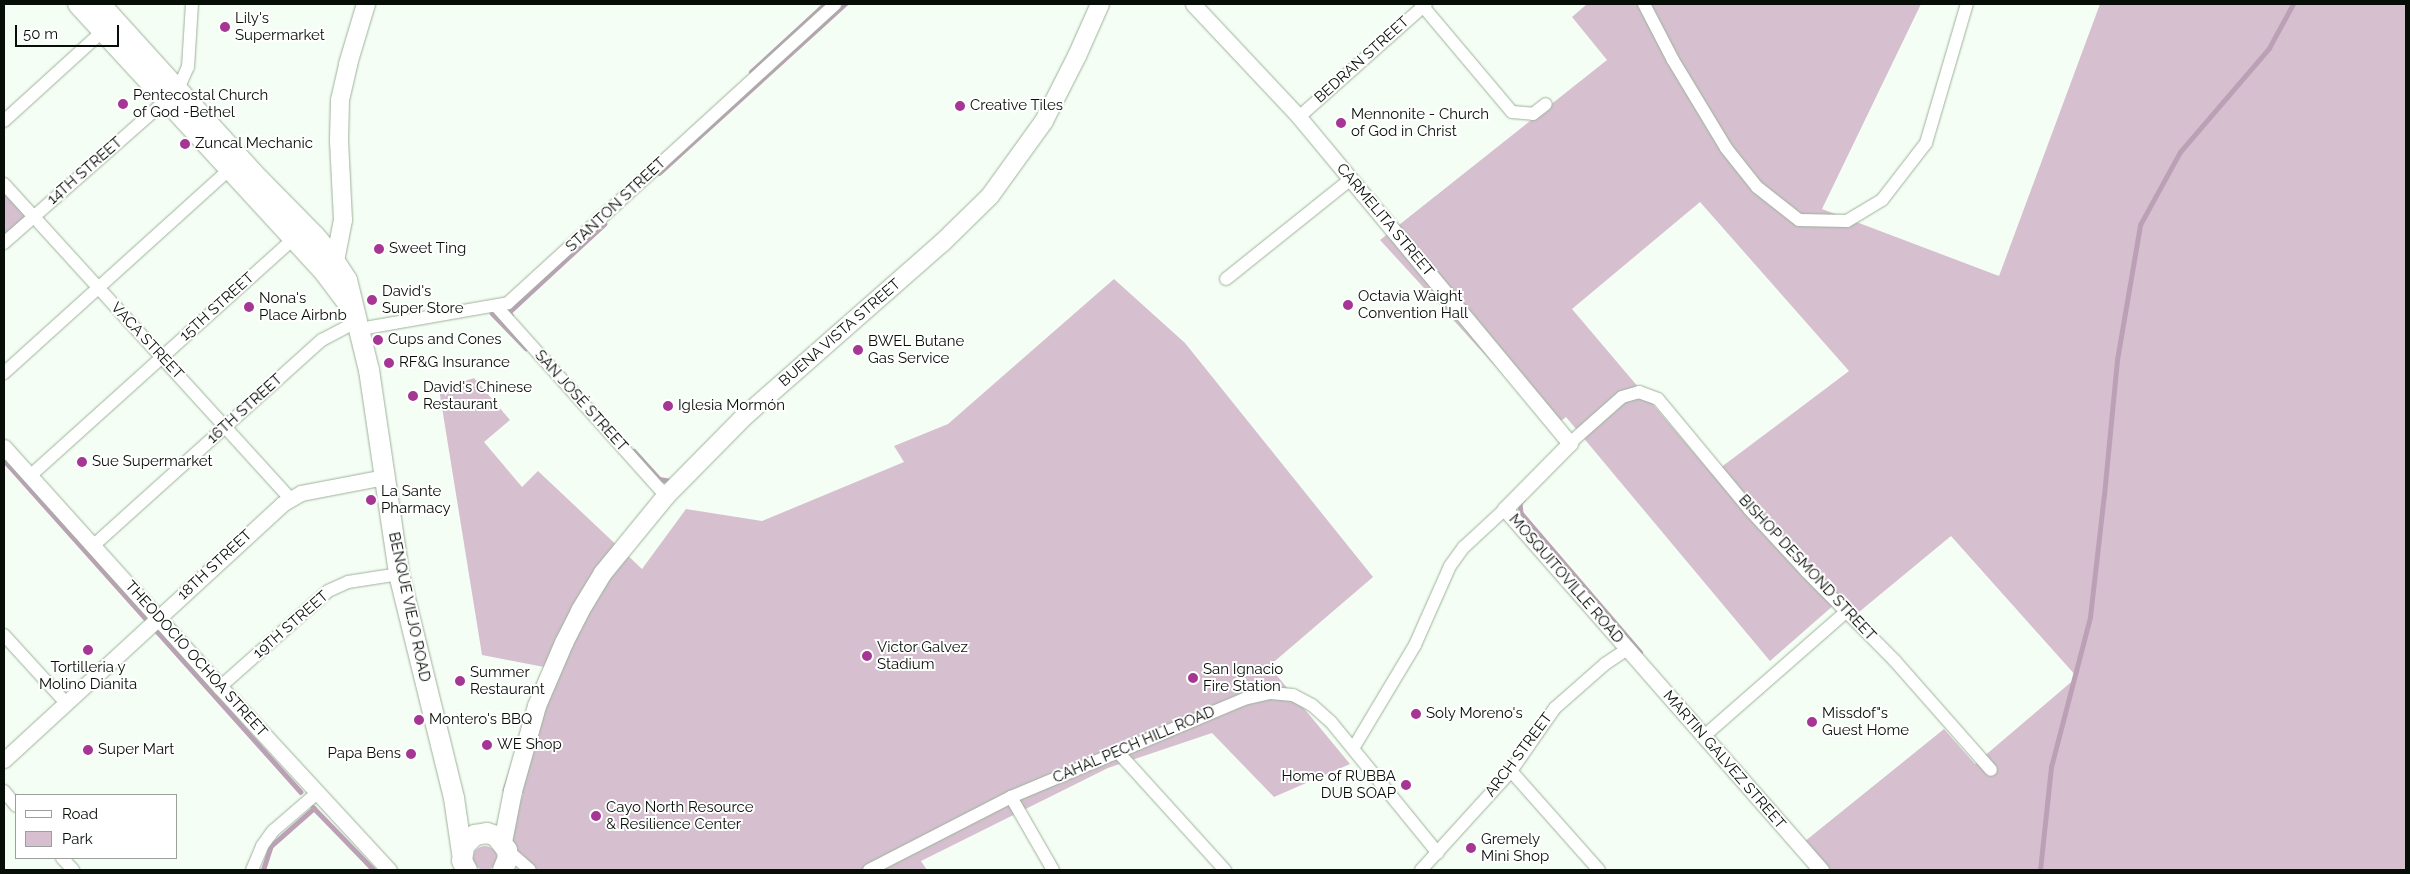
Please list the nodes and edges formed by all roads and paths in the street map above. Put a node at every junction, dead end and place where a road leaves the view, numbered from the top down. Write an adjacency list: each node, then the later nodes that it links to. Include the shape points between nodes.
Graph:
1 (78, 4): 11 (highway)
2 (100, 4): 12 (highway)
3 (192, 4): 12 (street, via 188,67)
4 (366, 4): 22 (main road, via 340,100 338,141 343,220)
5 (835, 4): 25 (street, STANTON STREET, via 516,297)
6 (1100, 4): 34 (main road, BUENA VISTA STREET, via 1044,121 990,196 942,243 746,415)
7 (1193, 4): 14 (street, CARMELITA STREET)
8 (1644, 4): 9 (street, via 1673,60 1726,148 1757,187 1799,220 1847,221 1882,200 1926,143)
9 (1967, 4)
10 (1423, 5): 13 (street, via 1512,112 1532,114); 14 (street, BEDRAN STREET)
11 (103, 31): 12 (highway); 15 (street)
12 (172, 95): 16 (highway); 19 (street, 14TH STREET); 22 (highway, BENQUE VIEJO ROAD, via 253,172)
13 (1546, 104)
14 (1299, 117): 17 (street, CARMELITA STREET)
15 (4, 121)
16 (229, 170): 20 (highway); 24 (street)
17 (1351, 179): 23 (street); 30 (street, CARMELITA STREET)
18 (4, 184): 19 (street, VACA STREET)
19 (33, 217): 21 (street, 14TH STREET); 24 (street, VACA STREET)
20 (293, 239): 26 (highway, via 325,273); 27 (street, 15TH STREET)
21 (4, 242)
22 (335, 261): 26 (highway, BENQUE VIEJO ROAD, via 349,285)
23 (1226, 279)
24 (97, 287): 27 (street, VACA STREET); 28 (street)
25 (496, 306): 26 (street, STANTON STREET, via 371,327); 34 (street, SAN JOSÉ STREET)
26 (357, 321): 29 (street, 16TH STREET, via 322,340); 33 (highway, BENQUE VIEJO ROAD, via 369,370)
27 (161, 356): 29 (street, VACA STREET); 32 (street, 15TH STREET)
28 (4, 373)
29 (225, 426): 35 (street, VACA STREET); 37 (street, 16TH STREET)
30 (1570, 443): 36 (street); 39 (street, BISHOP DESMOND STREET, via 1622,397 1639,392 1658,399 1750,510)
31 (4, 447): 32 (street, THEODOCIO OCHOA STREET)
32 (30, 476): 37 (street, THEODOCIO OCHOA STREET)
33 (385, 477): 35 (street, 18TH STREET, via 301,493); 38 (highway, BENQUE VIEJO ROAD)
34 (666, 496): 56 (main road, BUENA VISTA STREET, via 603,573 548,675)
35 (290, 498): 40 (street, 18TH STREET)
36 (1505, 509): 42 (street, MOSQUITOVILLE ROAD); 46 (street, via 1464,547 1450,566 1415,645)
37 (94, 545): 40 (street, THEODOCIO OCHOA STREET)
38 (399, 574): 43 (street, 19TH STREET, via 348,582 328,591); 54 (highway, BENQUE VIEJO ROAD)
39 (1847, 611): 45 (street); 49 (street, BISHOP DESMOND STREET)
40 (158, 617): 43 (street, THEODOCIO OCHOA STREET); 44 (street, 18TH STREET)
41 (4, 635): 44 (street)
42 (1627, 649): 45 (street, MARTIN GALVEZ STREET); 50 (street, ARCH STREET, via 1605,664 1556,708)
43 (220, 687): 52 (street, THEODOCIO OCHOA STREET)
44 (66, 703): 48 (street, 18TH STREET)
45 (1703, 737): 70 (street, MARTIN GALVEZ STREET)
46 (1354, 747): 47 (street, CAHAL PECH HILL ROAD, via 1312,705 1293,696 1270,693 1244,699); 57 (street, CAHAL PECH HILL ROAD)
47 (1117, 751): 53 (street, CAHAL PECH HILL ROAD); 67 (street)
48 (4, 760)
49 (1991, 770)
50 (1511, 771): 57 (street, ARCH STREET); 69 (street)
51 (4, 791): 55 (street)
52 (317, 793): 61 (street, via 273,831 262,846); 62 (street, THEODOCIO OCHOA STREET)
53 (1011, 797): 65 (street, CAHAL PECH HILL ROAD); 66 (street)
54 (454, 798): 56 (highway, BENQUE VIEJO ROAD, via 469,820); 59 (highway, BENQUE VIEJO ROAD)
55 (15, 805)
56 (495, 840): 59 (highway, via 469,840); 63 (highway, via 508,858); 64 (street)
57 (1438, 852): 68 (street, ARCH STREET)
58 (63, 859): 60 (street)
59 (464, 864)
60 (73, 870)
61 (252, 870)
62 (389, 870)
63 (503, 870)
64 (530, 870)
65 (869, 870)
66 (1053, 870)
67 (1226, 870)
68 (1421, 870)
69 (1599, 870)
70 (1821, 870)

